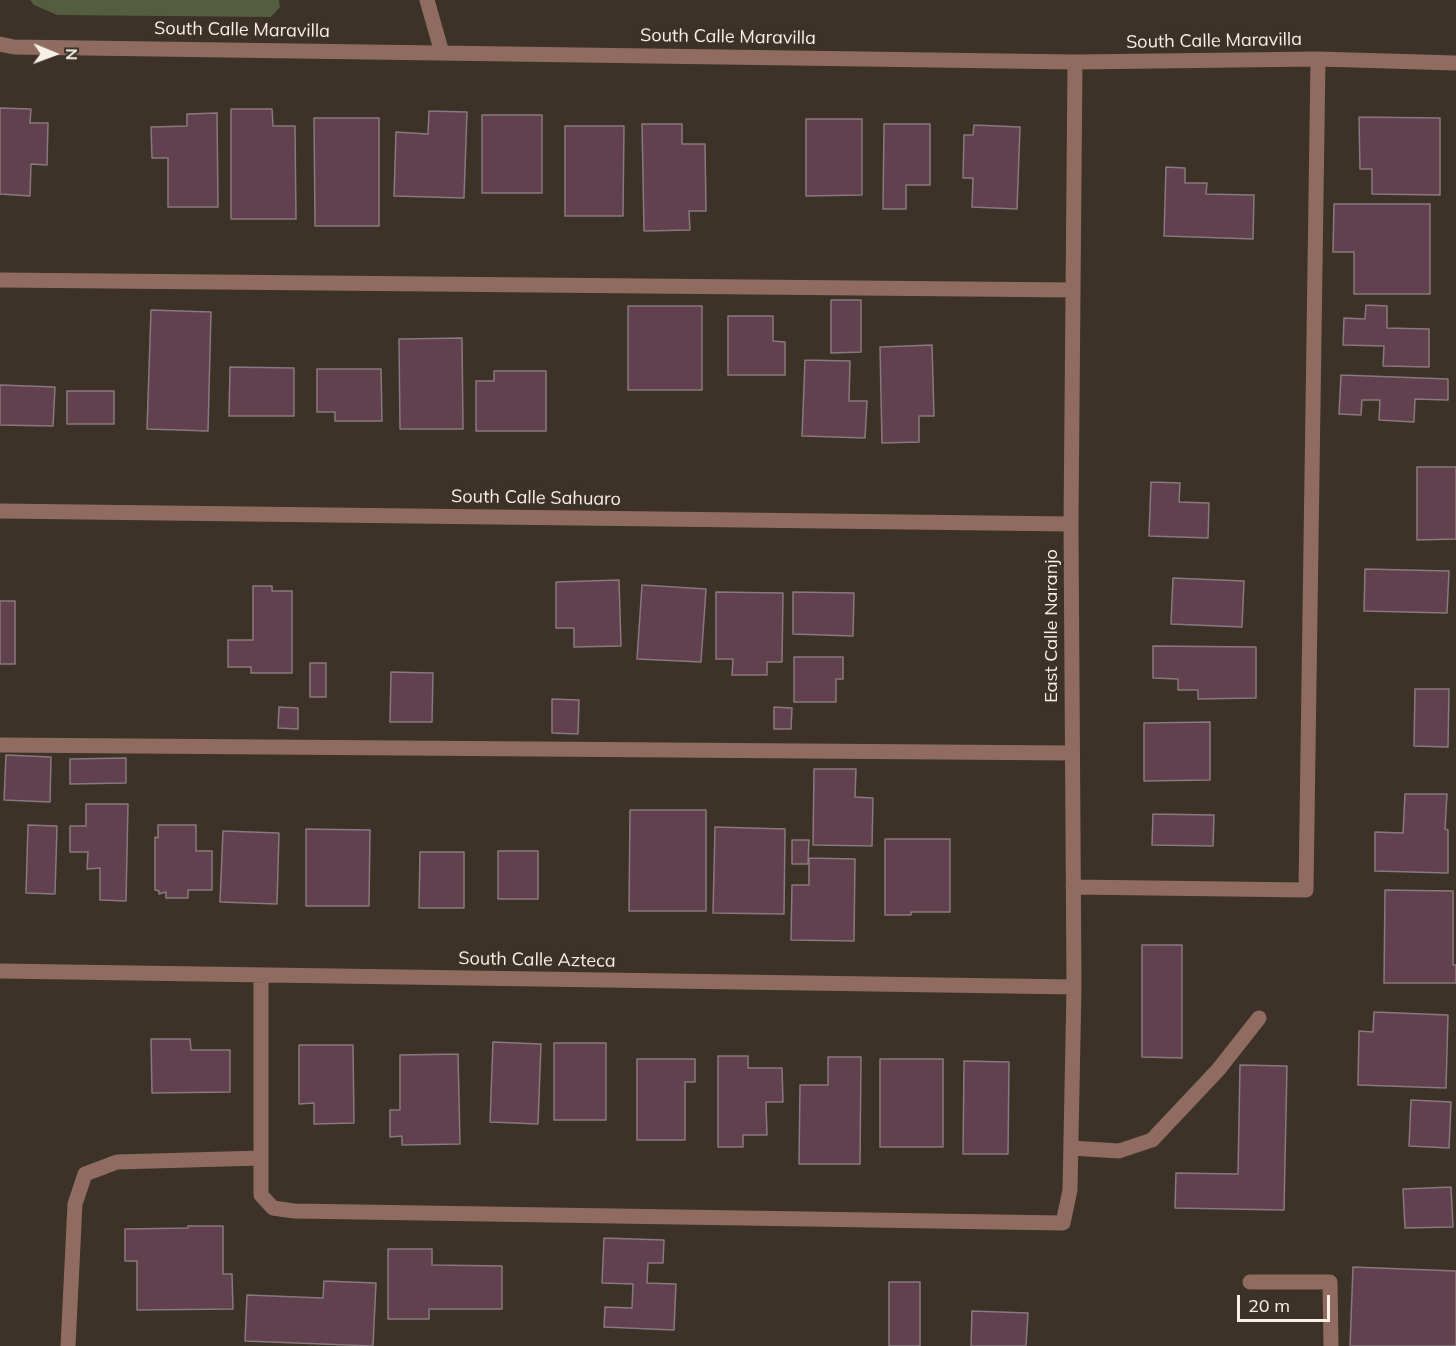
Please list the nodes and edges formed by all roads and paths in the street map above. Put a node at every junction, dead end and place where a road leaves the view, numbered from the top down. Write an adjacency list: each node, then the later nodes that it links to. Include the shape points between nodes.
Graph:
1 (427, 0): 3 (street)
2 (0, 44): 3 (street, South Calle Maravilla)
3 (442, 53): 5 (street, South Calle Maravilla)
4 (1318, 59): 5 (street, South Calle Maravilla); 6 (street, South Calle Maravilla); 13 (street, via 1306,890)
5 (1075, 62): 8 (street, East Calle Naranjo)
6 (1456, 63)
7 (0, 280): 8 (street)
8 (1073, 290): 10 (street, East Calle Naranjo)
9 (0, 511): 10 (street, South Calle Sahuaro)
10 (1071, 524): 12 (street, East Calle Naranjo)
11 (0, 745): 12 (street)
12 (1072, 753): 13 (street, East Calle Naranjo)
13 (1073, 887): 16 (street, East Calle Naranjo)
14 (0, 972): 15 (street, South Calle Azteca)
15 (261, 975): 16 (street, South Calle Azteca); 19 (street)
16 (1074, 987): 18 (street, East Calle Naranjo)
17 (1259, 1018): 18 (street, via 1218,1070 1152,1140 1119,1152)
18 (1071, 1149): 19 (street, East Calle Naranjo, via 1070,1190 1063,1223 294,1211 273,1208 261,1195)
19 (261, 1158): 21 (street, via 117,1162 85,1174 75,1204)
20 (1250, 1282): 22 (street, via 1330,1282)
21 (68, 1346)
22 (1331, 1346)

